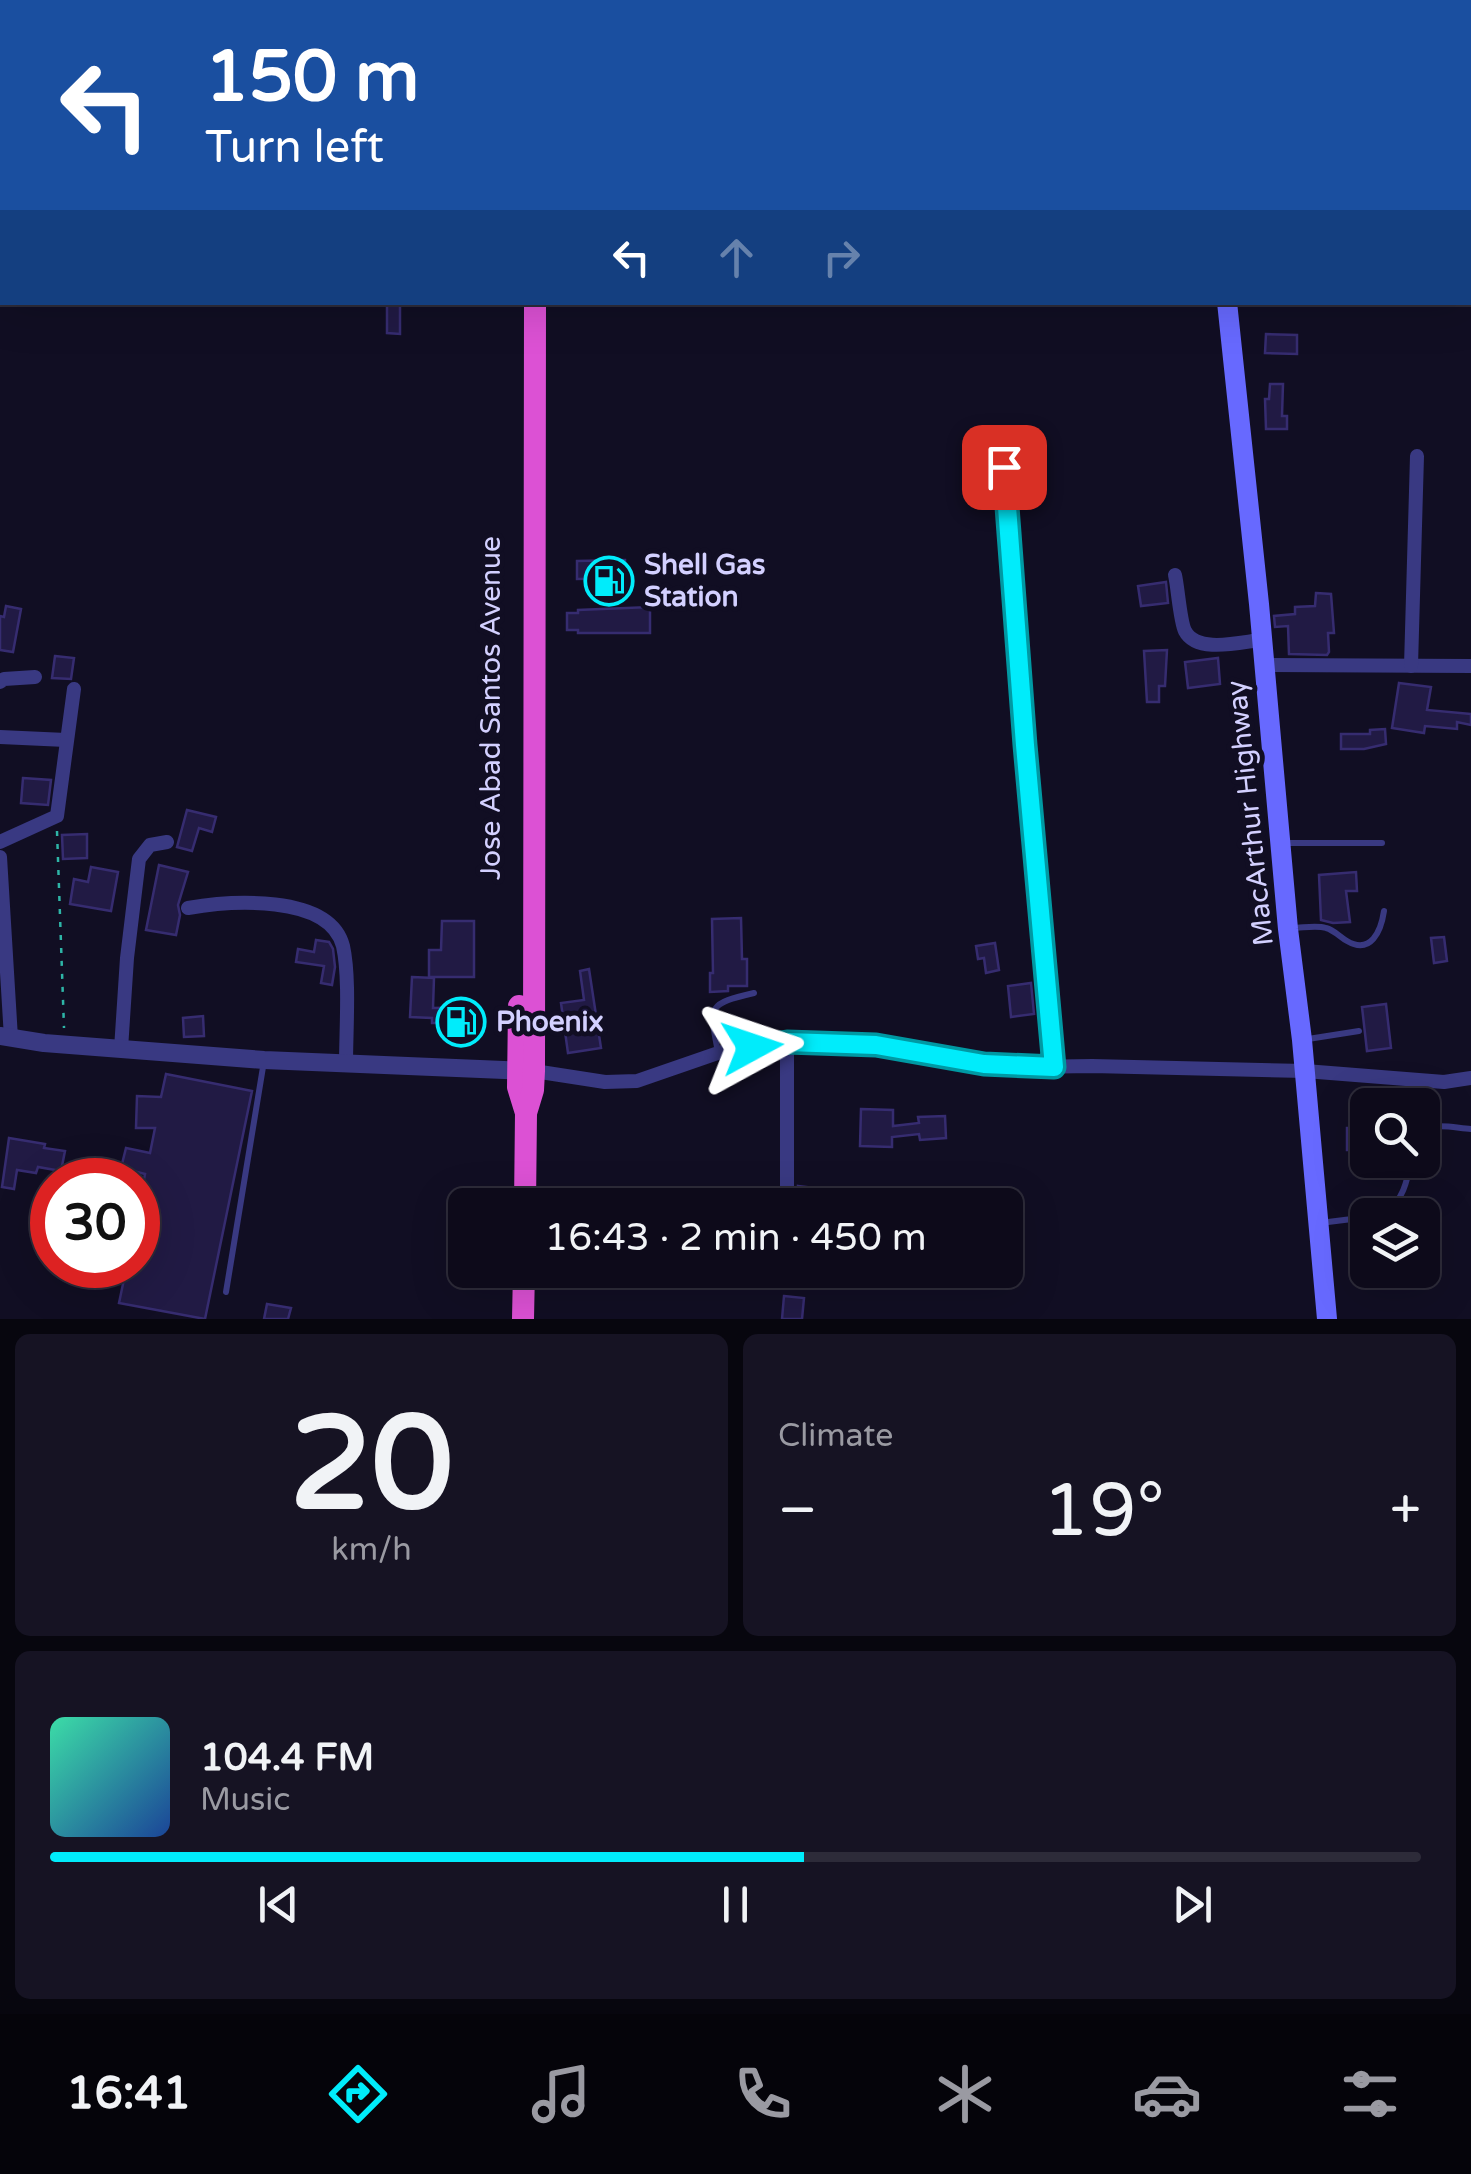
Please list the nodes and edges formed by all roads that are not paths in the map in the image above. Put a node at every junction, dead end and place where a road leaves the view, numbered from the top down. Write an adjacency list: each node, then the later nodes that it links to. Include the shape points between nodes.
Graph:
1 (521, 305): 34 (highway, Jose Abad Santos Avenue)
2 (535, 305): 34 (highway, Jose Abad Santos Avenue)
3 (1227, 305): 7 (main road, MacArthur Highway)
4 (1418, 456): 9 (street)
5 (1004, 467): 33 (street)
6 (1176, 575): 7 (street, via 1186,632 1195,640 1206,646)
7 (1261, 640): 8 (main road, MacArthur Highway)
8 (1263, 665): 9 (street); 18 (main road, MacArthur Highway)
9 (1411, 666): 10 (street)
10 (1471, 666)
11 (35, 677): 12 (street)
12 (0, 682)
13 (74, 690): 15 (street)
14 (0, 737): 15 (street)
15 (66, 740): 16 (street, via 57,816)
16 (0, 842)
17 (167, 842): 29 (street, via 150,845 139,859)
18 (1281, 842): 19 (lane); 23 (main road, MacArthur Highway)
19 (1382, 842)
20 (0, 857): 26 (street)
21 (188, 908): 32 (street, via 223,902 307,910 332,928 346,966)
22 (1384, 912): 23 (lane, via 1381,929 1365,945 1320,926)
23 (1288, 928): 27 (main road, MacArthur Highway)
24 (754, 993): 30 (lane, via 715,1008)
25 (1359, 1031): 27 (lane)
26 (6, 1037): 29 (street)
27 (1302, 1040): 35 (main road, MacArthur Highway)
28 (787, 1042): 30 (street); 33 (street, via 876,1045 984,1064); 40 (street)
29 (121, 1048): 31 (street)
30 (718, 1053): 34 (street, via 637,1081)
31 (264, 1060): 32 (street); 44 (lane)
32 (346, 1064): 34 (street)
33 (1054, 1067): 35 (street)
34 (525, 1071): 39 (highway, Jose Abad Santos Avenue, via 518,1088 526,1113)
35 (1305, 1071): 36 (street, via 1444,1082); 42 (main road, MacArthur Highway)
36 (1471, 1078)
37 (1440, 1126): 38 (lane)
38 (1471, 1129)
39 (525, 1188)
40 (787, 1188)
41 (1350, 1219): 42 (lane)
42 (1318, 1223): 46 (main road, MacArthur Highway)
43 (524, 1288): 45 (highway)
44 (226, 1292)
45 (523, 1319)
46 (1327, 1319)

